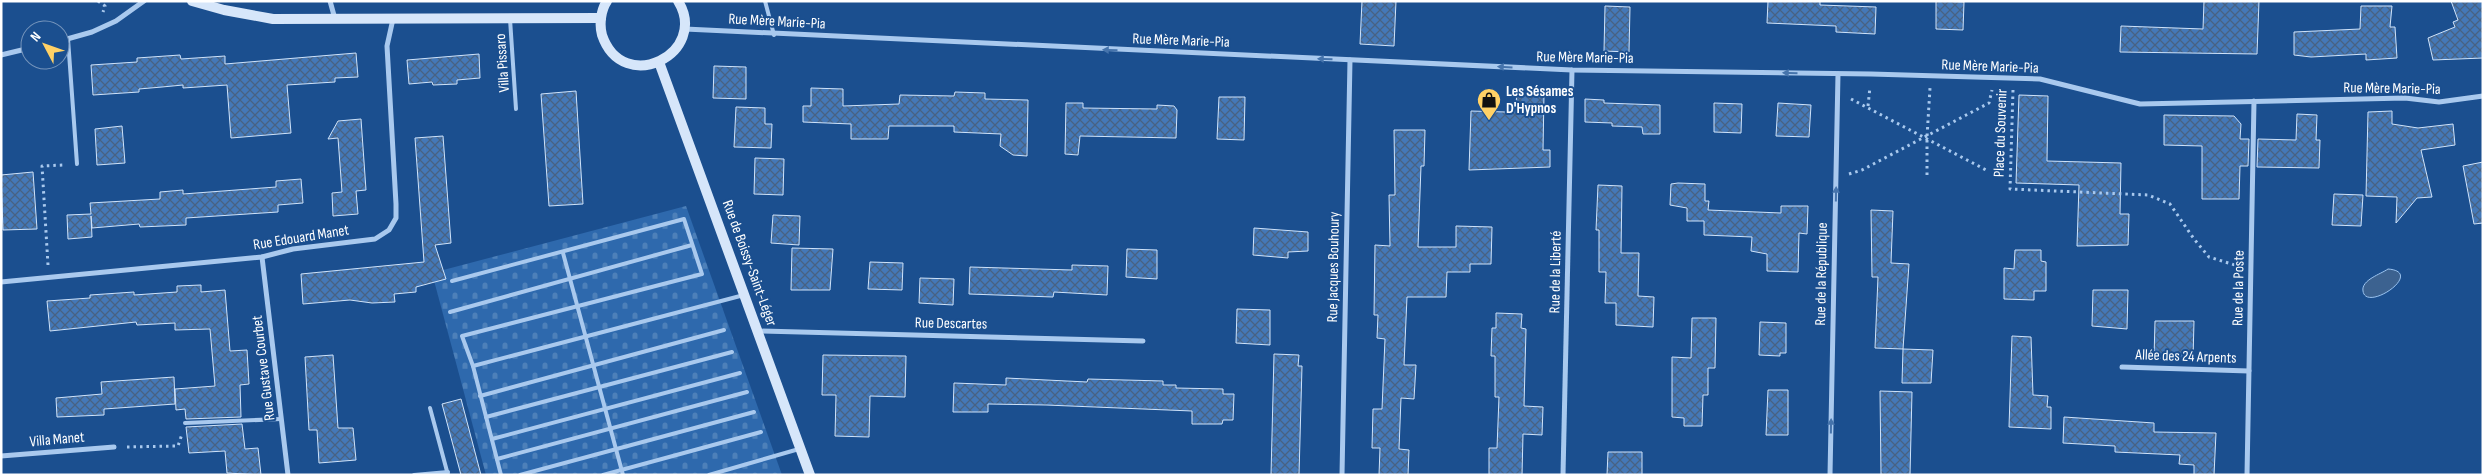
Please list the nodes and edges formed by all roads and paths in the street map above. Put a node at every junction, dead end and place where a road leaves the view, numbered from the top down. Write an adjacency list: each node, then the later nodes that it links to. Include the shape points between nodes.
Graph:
1 (144, 1): 13 (street, via 116,22)
2 (192, 1): 10 (main road, via 273,19)
3 (330, 1): 10 (street)
4 (607, 1): 8 (main road)
5 (678, 1): 11 (main road, via 684,16)
6 (764, 1): 12 (lane)
7 (510, 17): 8 (main road); 9 (main road); 29 (lane, Villa Pissaro)
8 (601, 18): 17 (main road, via 605,42 622,61 647,66)
9 (393, 19): 10 (main road); 37 (street, Rue Edouard Manet, via 386,46 396,218 389,230 375,238 293,249)
10 (336, 20)
11 (684, 29): 12 (street, Rue Mère Marie-Pia); 17 (main road, via 680,43)
12 (774, 35): 16 (street, Rue Mère Marie-Pia, one-way to 12)
13 (70, 38)
14 (20, 50): 15 (street)
15 (1, 55)
16 (1350, 60): 19 (street, Rue Mère Marie-Pia, one-way to 16); 82 (street, Rue Jacques Bouhoury)
17 (659, 62): 43 (main road, Rue de Boissy-Saint-Léger)
18 (70, 67): 31 (lane)
19 (1572, 70): 20 (street, Rue Mère Marie-Pia, one-way to 19); 83 (street, Rue de la Liberté)
20 (1838, 74): 21 (street, Rue Mère Marie-Pia); 26 (street, Rue de la République)
21 (1871, 74): 22 (street, Rue Mère Marie-Pia); 28 (path)
22 (1932, 76): 23 (street, Rue Mère Marie-Pia); 30 (path)
23 (1995, 78): 24 (street, Rue Mère Marie-Pia); 30 (path, via 1989,103)
24 (2013, 79): 27 (street, Rue Mère Marie-Pia, via 2040,79 2140,104); 38 (path, Place du Souvenir, via 2010,189 2148,195 2170,204 2210,257)
25 (2483, 96): 27 (street, Rue Mère Marie-Pia, via 2439,102 2404,98)
26 (1838, 97): 28 (path, via 1855,99); 34 (street, Rue de la République)
27 (2254, 101): 38 (street, Rue de la Poste)
28 (1868, 106): 30 (path)
29 (516, 108)
30 (1926, 137): 32 (path); 33 (path); 34 (path, via 1862,170)
31 (77, 164): 39 (path, via 42,166)
32 (1988, 171)
33 (1927, 175)
34 (1836, 178): 84 (street, Rue de la République, one-way to 34)
35 (692, 246): 36 (lane, via 684,219); 40 (lane); 44 (lane, via 702,274)
36 (563, 253): 40 (lane); 41 (lane)
37 (262, 257): 39 (street, Rue Edouard Manet); 63 (street, Rue Gustave Courbet)
38 (2251, 269): 54 (street, Rue de la Poste)
39 (49, 278): 42 (street, Rue Edouard Manet)
40 (570, 279): 44 (lane); 45 (lane)
41 (452, 281)
42 (1, 282)
43 (745, 294): 47 (main road, Rue de Boissy-Saint-Léger); 48 (lane)
44 (578, 306): 48 (lane); 52 (lane, via 462,336)
45 (450, 312)
46 (724, 330): 51 (lane)
47 (759, 331): 49 (street, Rue Descartes); 70 (main road, Rue de Boissy-Saint-Léger)
48 (586, 336): 51 (lane); 52 (lane)
49 (1144, 340)
50 (732, 352): 56 (lane)
51 (594, 365): 56 (lane); 58 (lane)
52 (473, 366): 58 (lane)
53 (2122, 366): 54 (street, Allée des 24 Arpents)
54 (2249, 371): 85 (street, Rue de la Poste)
55 (740, 373): 60 (lane)
56 (600, 386): 60 (lane); 62 (lane)
57 (747, 392): 65 (lane)
58 (480, 396): 62 (lane)
59 (430, 408): 74 (lane)
60 (606, 409): 65 (lane); 67 (lane)
61 (754, 412): 69 (lane)
62 (486, 417): 67 (lane)
63 (281, 419): 64 (lane); 75 (street, Rue Gustave Courbet)
64 (185, 423): 68 (path, via 178,446)
65 (611, 428): 69 (lane); 72 (lane)
66 (761, 432): 73 (lane)
67 (492, 439): 72 (lane)
68 (114, 447): 71 (street, Villa Manet)
69 (616, 449): 73 (lane); 78 (lane)
70 (801, 449): 80 (lane); 81 (main road, Rue de Boissy-Saint-Léger)
71 (1, 456)
72 (497, 459): 77 (lane)
73 (622, 472): 79 (lane)
74 (448, 473): 76 (lane)
75 (288, 475)
76 (414, 475)
77 (501, 475)
78 (520, 475)
79 (603, 475)
80 (709, 475)
81 (810, 475)
82 (1342, 475)
83 (1564, 475)
84 (1830, 475)
85 (2247, 475)

